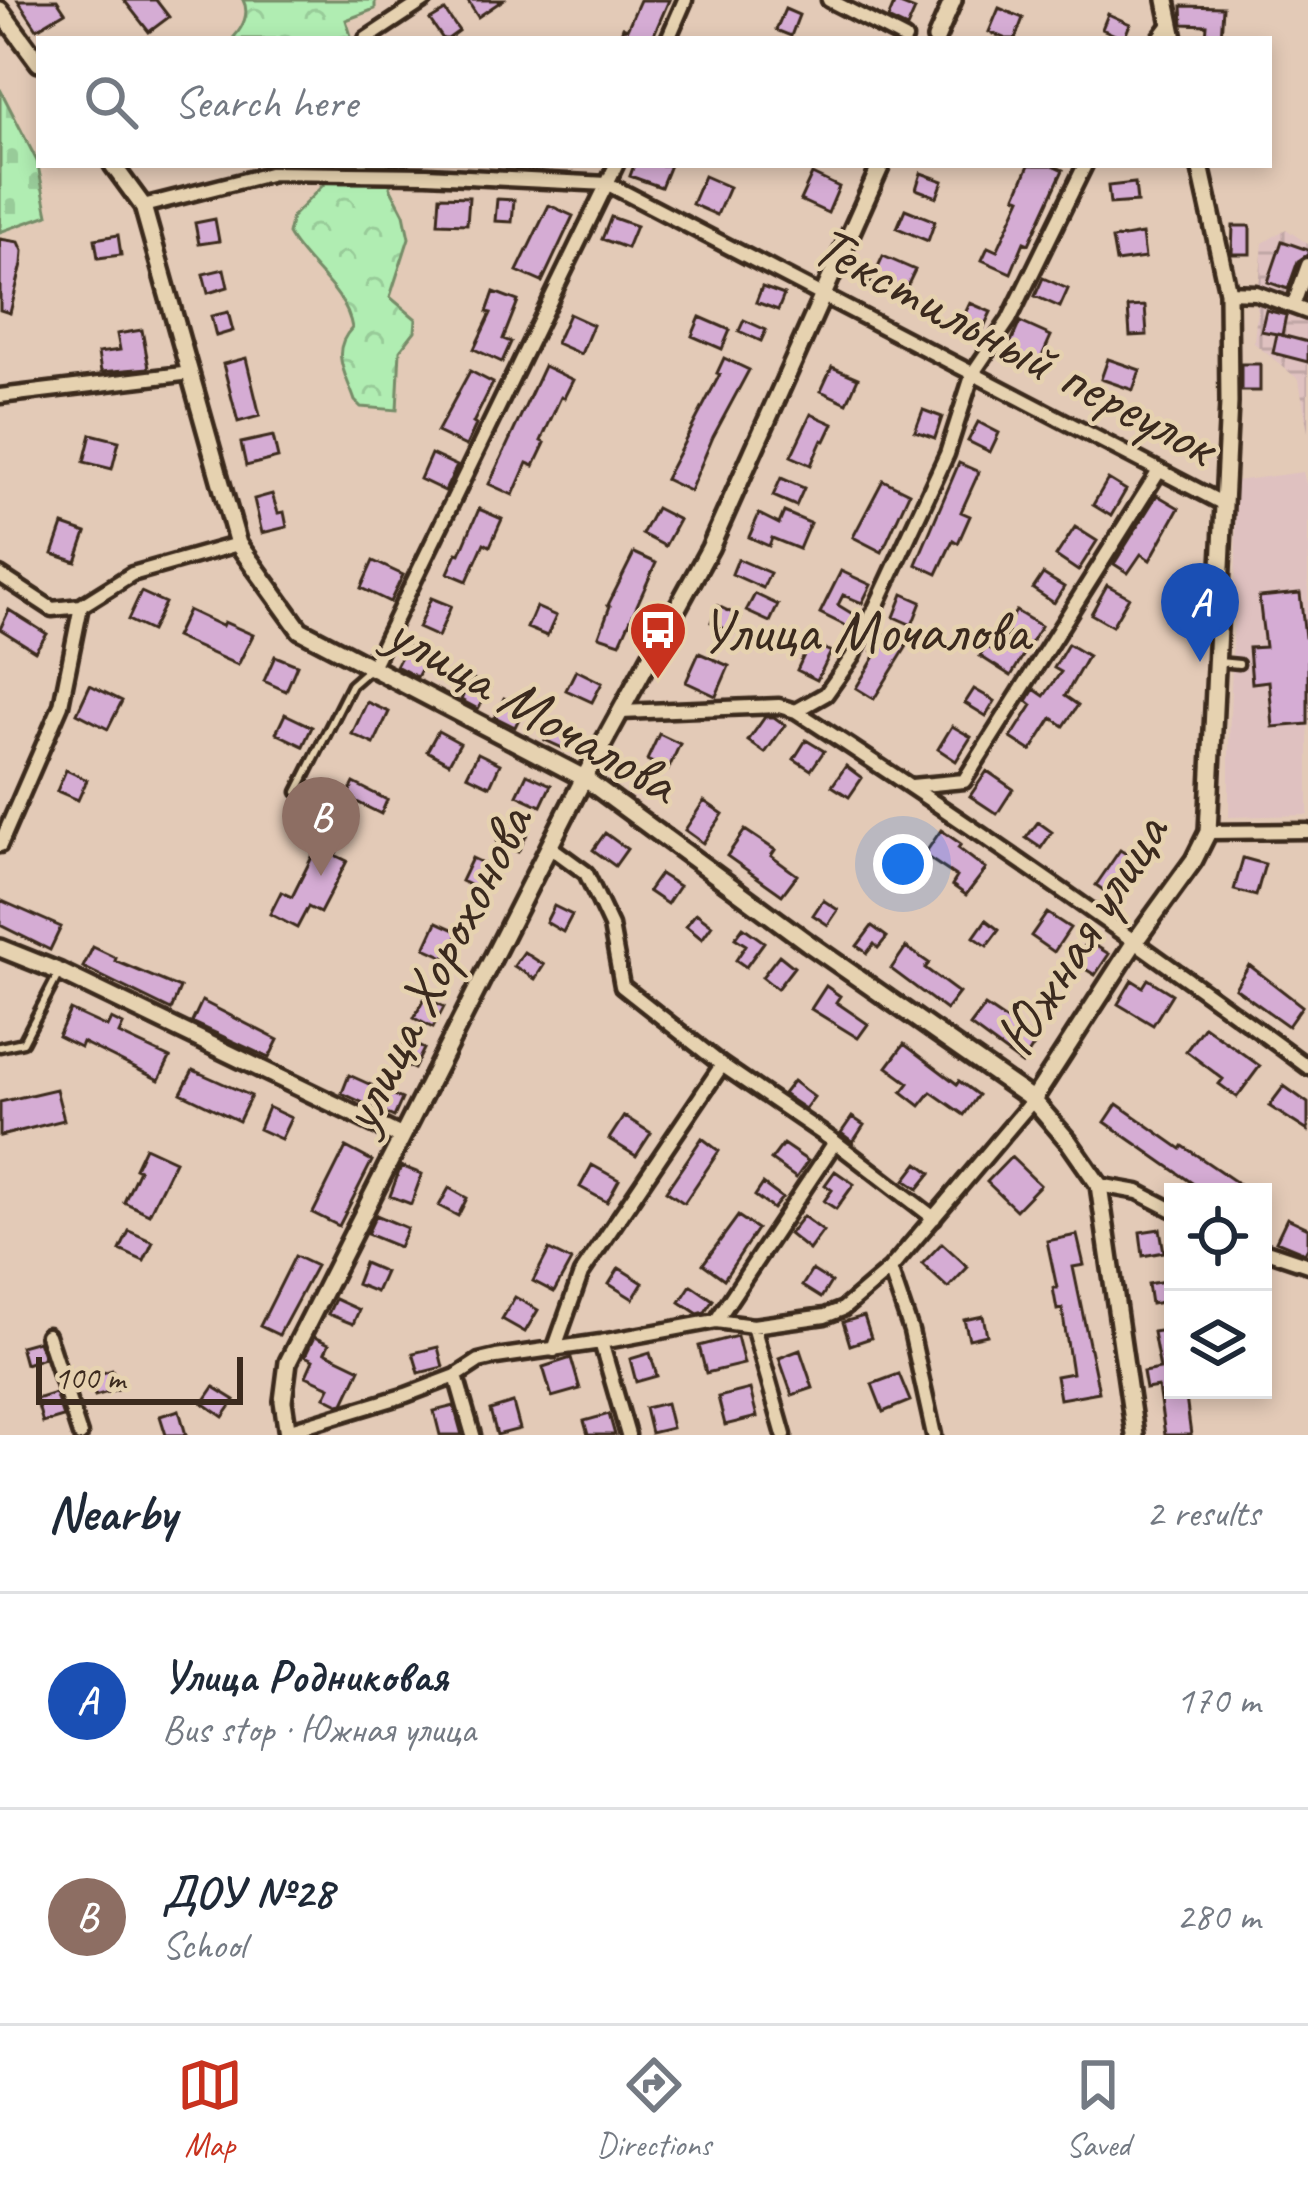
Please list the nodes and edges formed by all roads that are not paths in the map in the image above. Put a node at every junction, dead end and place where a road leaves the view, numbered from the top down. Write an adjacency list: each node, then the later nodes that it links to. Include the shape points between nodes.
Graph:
1 (425, 0): 8 (street)
2 (685, 0): 9 (street)
3 (829, 0): 10 (street)
4 (953, 0): 11 (street)
5 (1166, 0): 7 (street)
6 (0, 10): 12 (street)
7 (1173, 31)
8 (371, 36)
9 (669, 36)
10 (899, 36)
11 (937, 36)
12 (36, 59)
13 (115, 168): 19 (street, улица Мочалова)
14 (615, 168): 18 (street)
15 (879, 168): 22 (street, улица Хорохонова)
16 (1083, 168): 26 (street, via 1009,320)
17 (1201, 168): 21 (street, Южная улица)
18 (608, 184): 19 (street, Текстильный переулок, via 273,173); 22 (street, Текстильный переулок); 35 (street)
19 (143, 206): 25 (street, улица Мочалова)
20 (1308, 266): 23 (street)
21 (1228, 292): 23 (street); 29 (street, Южная улица)
22 (823, 295): 26 (street, Текстильный переулок); 37 (street, улица Хорохонова, via 710,548)
23 (1293, 305): 24 (street)
24 (1308, 312)
25 (191, 373): 27 (street); 30 (street, улица Мочалова)
26 (973, 373): 28 (street, Текстильный переулок); 36 (street, via 946,454 853,656 826,694)
27 (0, 396)
28 (1159, 471): 29 (street, Текстильный переулок); 39 (street, via 964,781)
29 (1222, 503): 33 (street, Южная улица)
30 (238, 544): 32 (street, via 132,574); 35 (street, улица Мочалова, via 300,630)
31 (0, 574): 32 (street, via 52,609)
32 (81, 606): 43 (street, via 61,705)
33 (1216, 662): 34 (lane); 42 (street, Южная улица)
34 (1239, 664)
35 (372, 667): 38 (street, улица Мочалова); 40 (lane, via 351,685 297,792)
36 (796, 711): 37 (street); 39 (street)
37 (621, 712): 38 (street, улица Хорохонова)
38 (584, 778): 44 (street, улица Хорохонова); 51 (street, улица Мочалова)
39 (911, 786): 45 (street)
40 (332, 812)
41 (1308, 831): 42 (street)
42 (1208, 832): 45 (street, Южная улица)
43 (0, 845)
44 (549, 846): 49 (street, via 586,872 611,926 622,986); 52 (street, улица Хорохонова)
45 (1136, 940): 50 (street); 51 (street, Южная улица)
46 (0, 948): 47 (street)
47 (60, 972): 48 (lane, via 23,1042); 52 (street)
48 (0, 1047)
49 (722, 1065): 53 (street); 64 (street, via 581,1274)
50 (1308, 1067)
51 (1034, 1100): 54 (street, улица Мочалова); 56 (street, Южная улица)
52 (402, 1137): 66 (street, улица Хорохонова, via 288,1362)
53 (835, 1142): 56 (street); 60 (street)
54 (1100, 1184): 55 (street); 72 (street)
55 (1164, 1205)
56 (934, 1218): 59 (street, Южная улица)
57 (1272, 1253): 58 (street)
58 (1308, 1264)
59 (890, 1269): 61 (street, Южная улица, via 843,1309); 71 (street)
60 (716, 1321): 61 (street, Южная улица); 63 (street, Южная улица)
61 (753, 1326): 70 (street)
62 (47, 1335): 67 (street)
63 (601, 1342): 64 (street, Южная улица); 69 (street)
64 (554, 1349): 65 (street, Южная улица, via 479,1361)
65 (456, 1376): 66 (street, Южная улица); 68 (street)
66 (283, 1434)
67 (80, 1435)
68 (473, 1435)
69 (628, 1435)
70 (784, 1435)
71 (934, 1435)
72 (1135, 1435)

